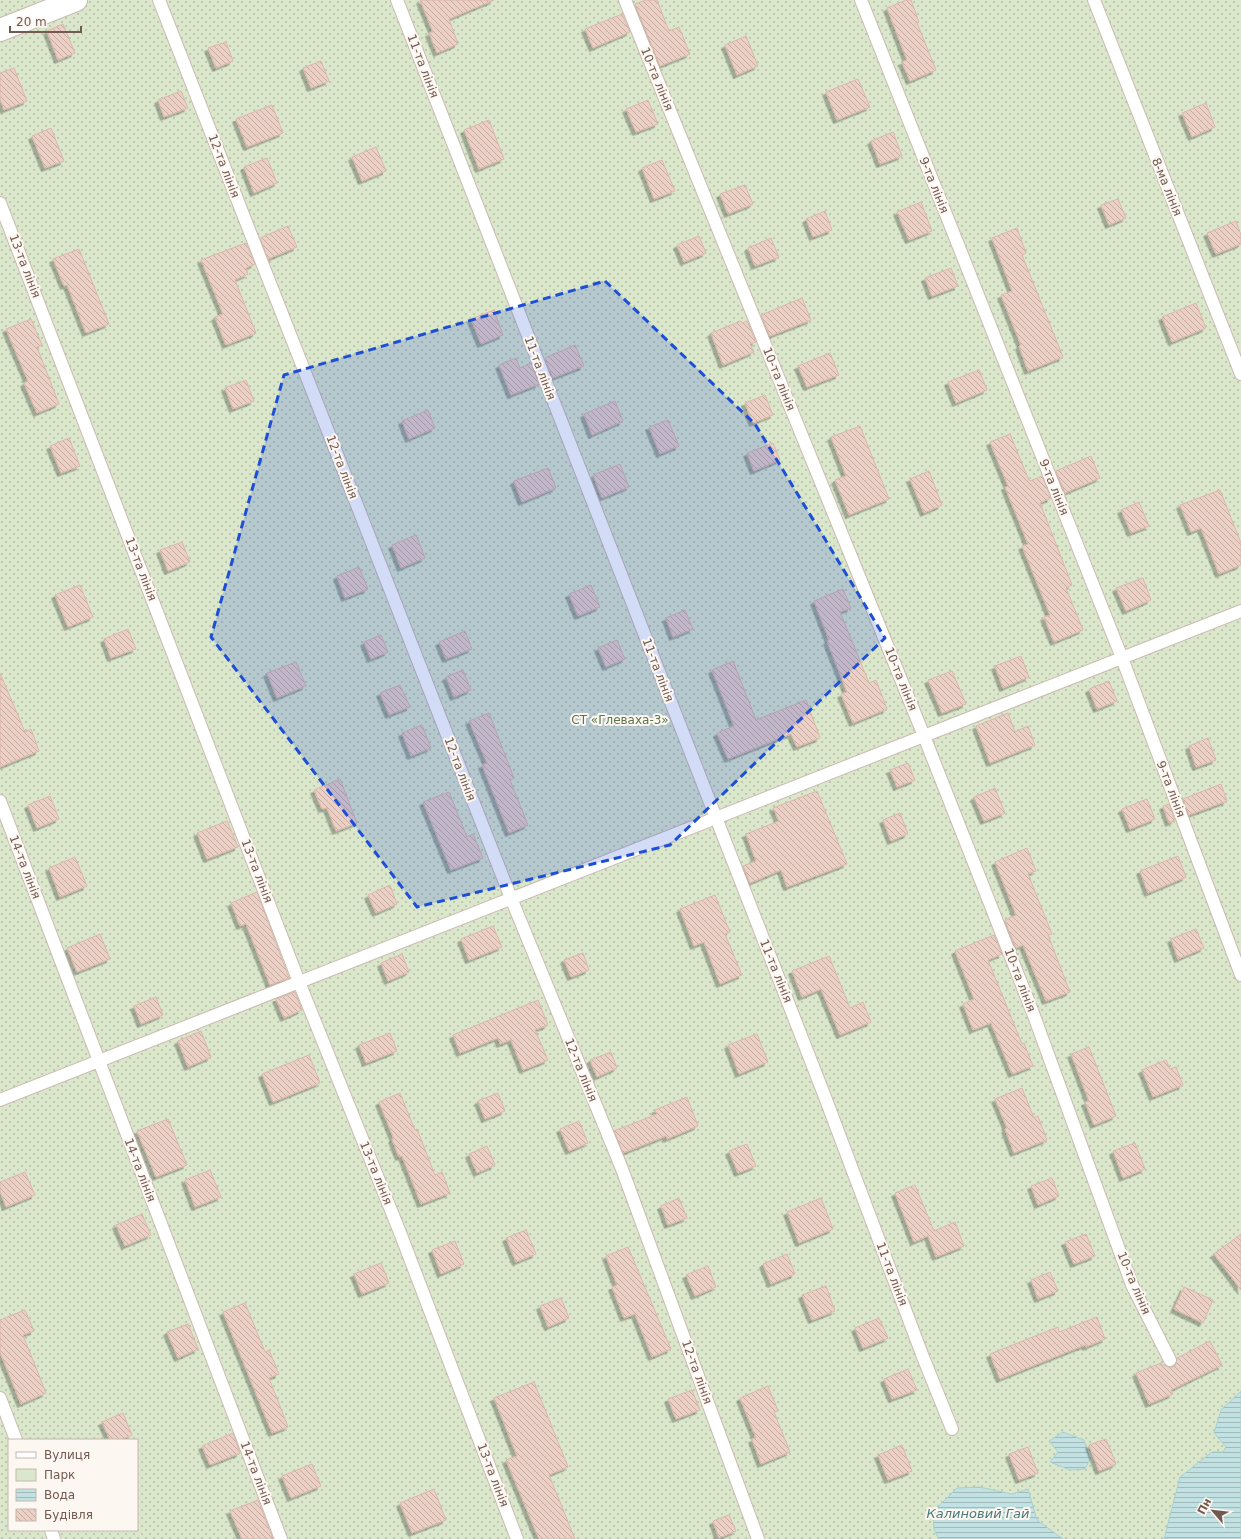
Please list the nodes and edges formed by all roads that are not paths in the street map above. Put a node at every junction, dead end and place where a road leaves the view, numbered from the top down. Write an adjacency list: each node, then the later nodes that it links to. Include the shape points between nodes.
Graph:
1 (76, 0): 7 (street)
2 (159, 0): 15 (lane, 12-та лінія)
3 (397, 0): 14 (lane, 11-та лінія)
4 (625, 0): 12 (lane, 10-та лінія)
5 (861, 0): 11 (lane, 9-та лінія)
6 (1094, 0): 9 (lane, 8-ма лінія)
7 (0, 30)
8 (0, 203): 17 (lane, 13-та лінія)
9 (1241, 374)
10 (1241, 611): 11 (lane)
11 (1122, 658): 12 (lane); 16 (lane, 9-та лінія)
12 (924, 736): 14 (lane); 20 (lane, 10-та лінія, via 1033,1013 1132,1285)
13 (0, 801): 18 (lane, 14-та лінія)
14 (715, 818): 15 (lane); 22 (lane, 11-та лінія)
15 (511, 898): 17 (lane); 26 (lane, 12-та лінія, via 622,1169)
16 (1241, 975)
17 (299, 982): 18 (lane); 25 (lane, 13-та лінія, via 401,1234)
18 (98, 1062): 19 (lane); 24 (lane, 14-та лінія)
19 (0, 1100)
20 (1170, 1360)
21 (0, 1398): 23 (lane)
22 (952, 1429)
23 (16, 1439)
24 (281, 1539)
25 (517, 1539)
26 (758, 1539)

